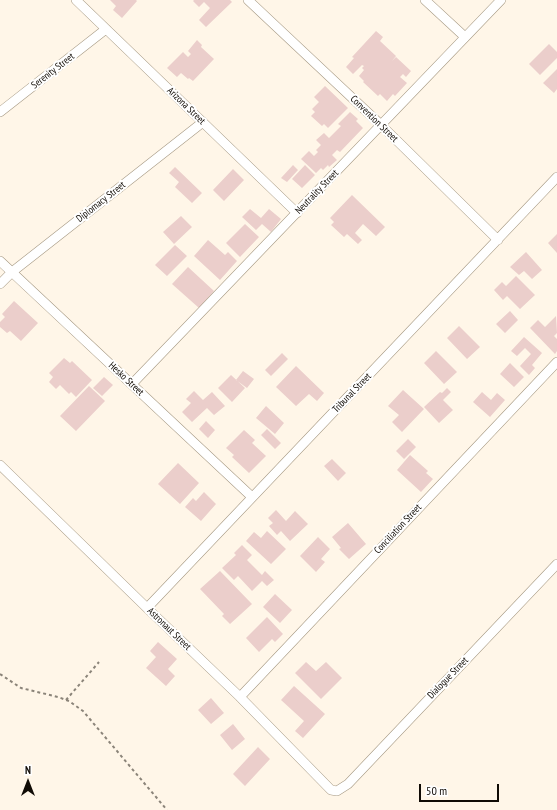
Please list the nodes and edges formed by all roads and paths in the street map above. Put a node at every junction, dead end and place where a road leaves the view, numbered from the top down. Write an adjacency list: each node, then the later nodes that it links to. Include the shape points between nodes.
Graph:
1 (76, 0): 5 (street, Arizona Street)
2 (248, 0): 9 (street, Convention Street)
3 (426, 0): 6 (street)
4 (501, 0): 6 (street, Neutrality Street)
5 (106, 29): 7 (street, Serenity Street); 8 (street, Arizona Street)
6 (465, 37): 9 (street, Neutrality Street)
7 (0, 112)
8 (203, 122): 11 (street, Arizona Street); 14 (street, Diplomacy Street)
9 (381, 125): 11 (street, Neutrality Street); 12 (street, Convention Street)
10 (557, 177): 12 (street, Tribunal Street)
11 (297, 212): 17 (street, Neutrality Street)
12 (498, 240): 19 (street, Tribunal Street)
13 (0, 261): 14 (street, Hesko Street)
14 (12, 272): 15 (street, Diplomacy Street); 17 (street, Hesko Street)
15 (0, 284)
16 (557, 362): 24 (street, Conciliation Street)
17 (132, 384): 19 (street, Hesko Street)
18 (0, 465): 21 (street, Astronaut Street)
19 (252, 497): 21 (street, Tribunal Street)
20 (557, 564): 26 (street, Dialogue Street, via 348,784)
21 (147, 608): 24 (street, Astronaut Street)
22 (99, 662): 25 (path)
23 (0, 674): 25 (path, via 21,688)
24 (240, 697): 26 (street, Astronaut Street, via 331,790)
25 (66, 700): 27 (path, via 83,711)
26 (337, 791)
27 (167, 810)

